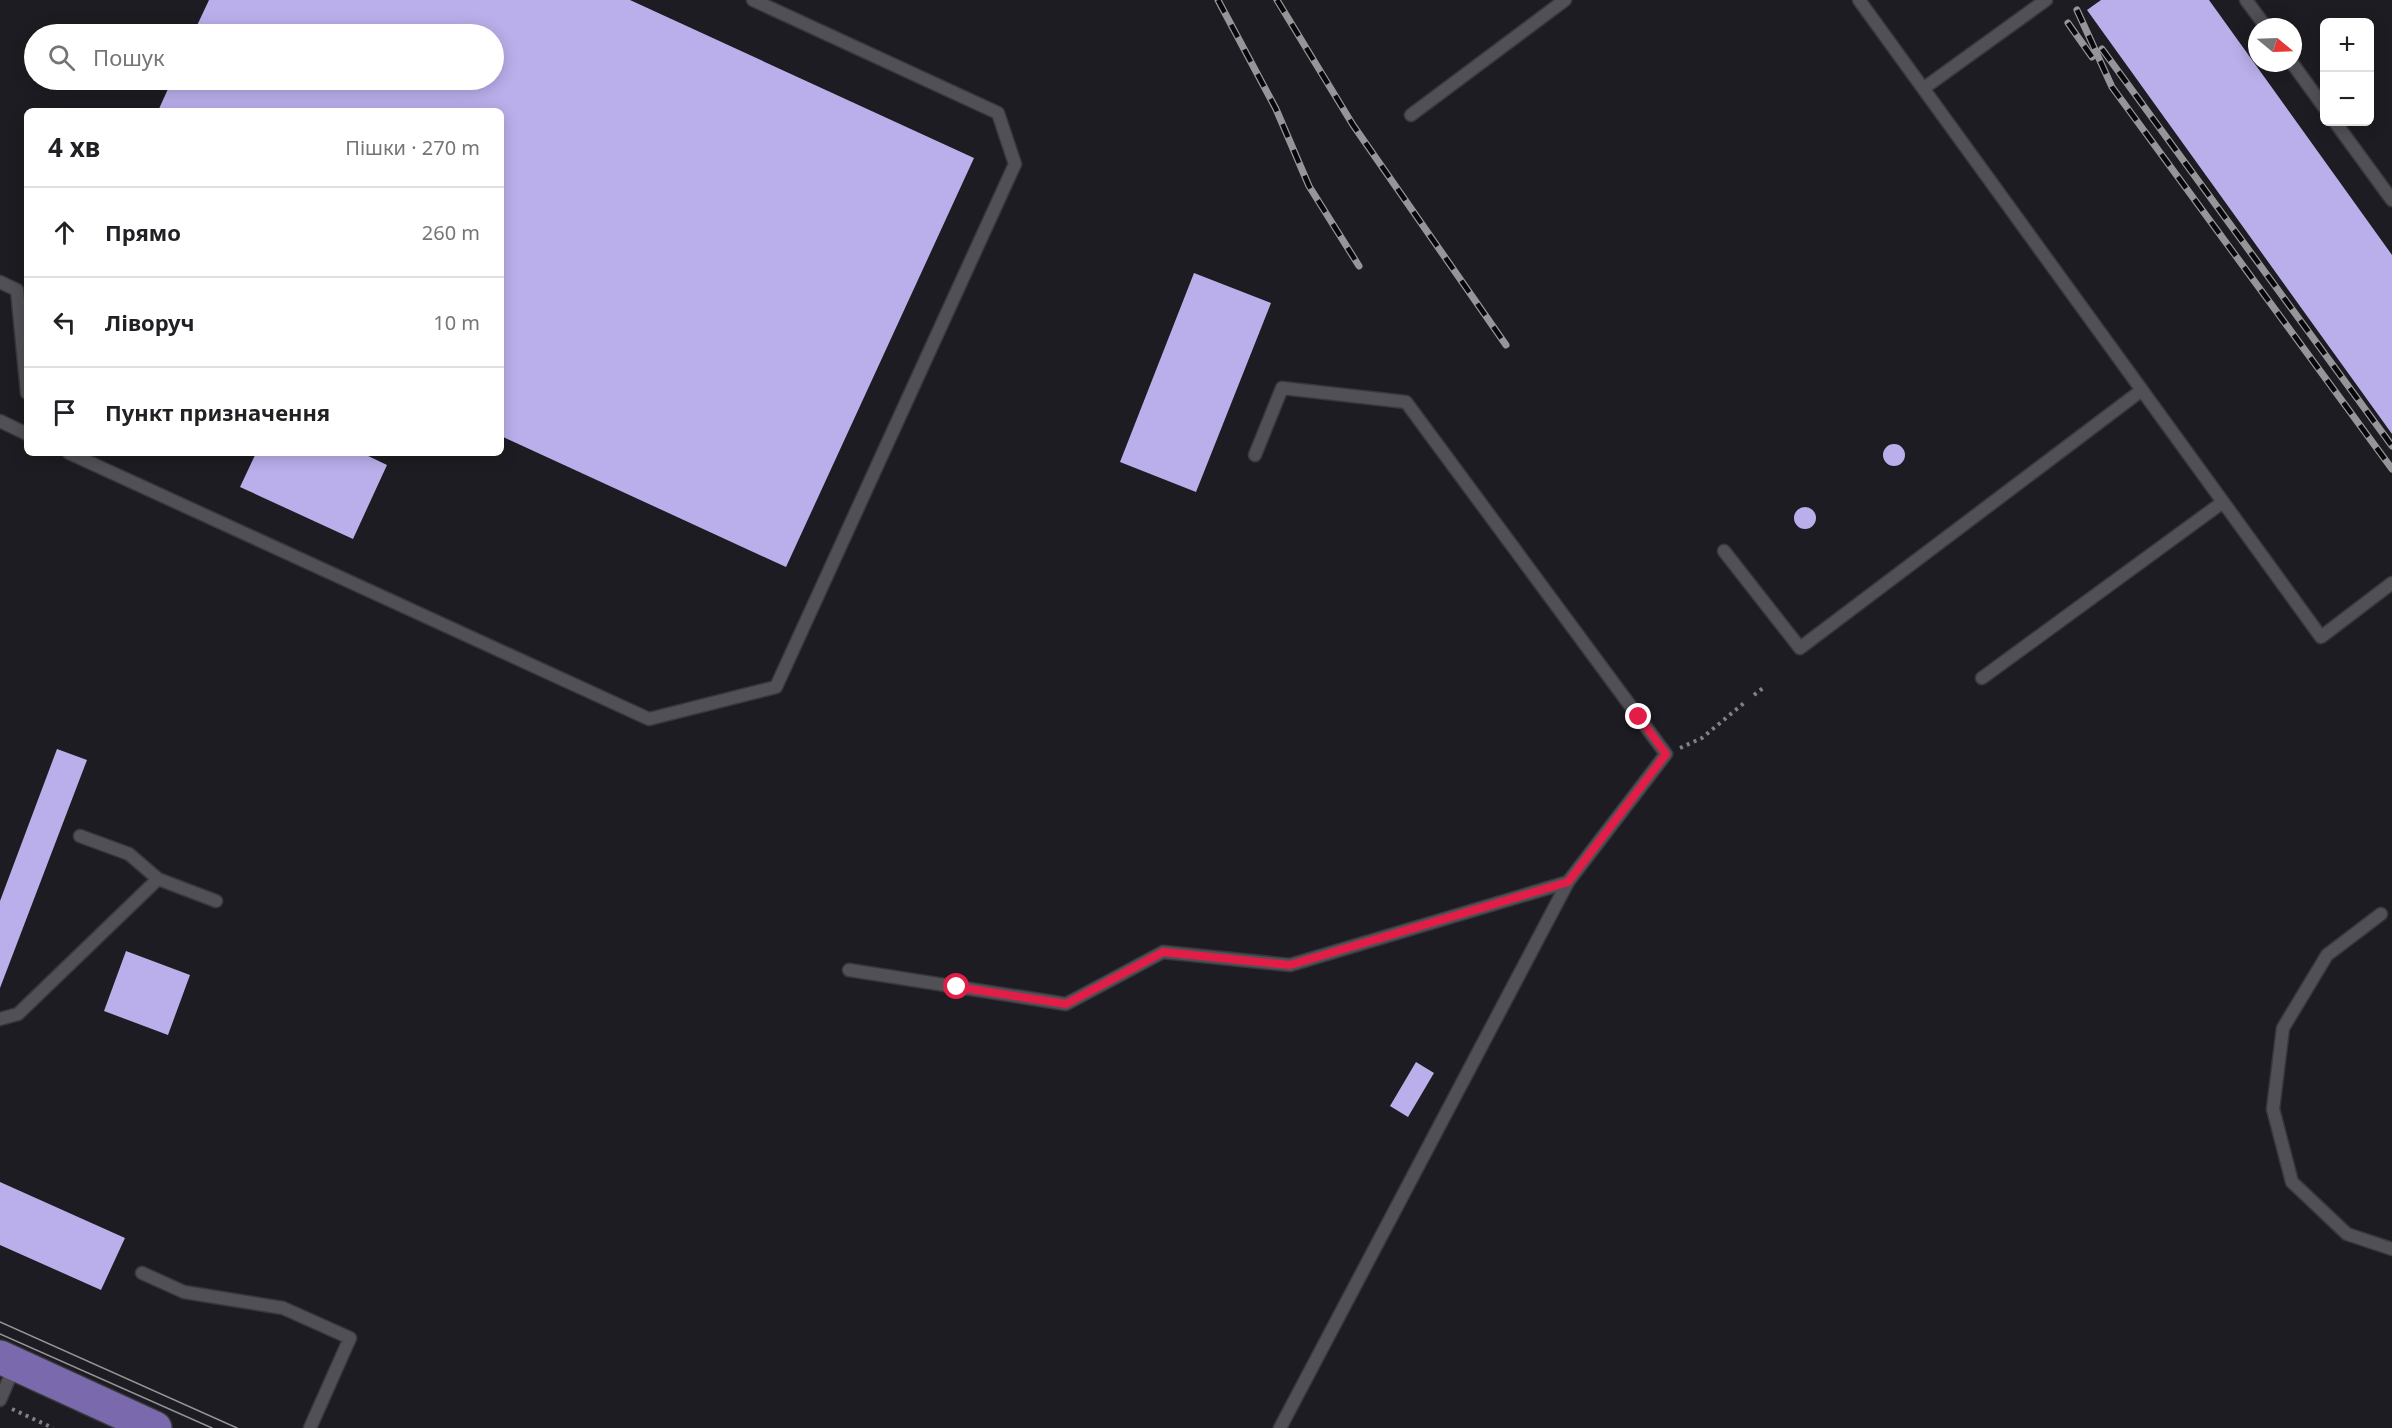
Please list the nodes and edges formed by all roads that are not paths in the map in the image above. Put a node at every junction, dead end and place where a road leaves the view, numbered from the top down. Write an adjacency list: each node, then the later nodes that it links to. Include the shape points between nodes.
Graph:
1 (753, 0): 19 (lane, via 998,112 1015,164 776,687 650,719)
2 (1565, 0): 10 (lane)
3 (1859, 0): 8 (lane)
4 (2046, 0): 8 (lane)
5 (2246, 0): 6 (lane)
6 (2259, 18)
7 (2299, 72): 9 (lane)
8 (1924, 88): 15 (lane)
9 (2320, 100)
10 (1411, 115)
11 (2338, 126): 12 (lane)
12 (2392, 200)
13 (0, 282): 14 (lane, via 17,290)
14 (24, 362)
15 (2142, 390): 20 (lane); 21 (lane, via 1800,648)
16 (0, 421): 17 (lane)
17 (24, 433)
18 (1255, 455): 26 (lane, via 1282,388 1406,402 1666,754)
19 (76, 456)
20 (2223, 502): 22 (lane, via 2320,637); 23 (lane)
21 (1724, 551)
22 (2392, 583)
23 (1982, 678)
24 (80, 836): 25 (lane, via 129,854)
25 (158, 879): 27 (lane); 30 (lane, via 18,1014)
26 (1568, 882): 29 (lane, via 1290,965 1163,952 1066,1004); 37 (lane)
27 (216, 901)
28 (2381, 914): 31 (lane, via 2327,955 2283,1028 2273,1108 2292,1182 2347,1234)
29 (849, 970)
30 (0, 1019)
31 (2392, 1249)
32 (142, 1273): 36 (lane, via 184,1292 283,1308 350,1338)
33 (8, 1360): 34 (lane); 35 (main road)
34 (0, 1400)
35 (156, 1428)
36 (310, 1428)
37 (1280, 1428)

